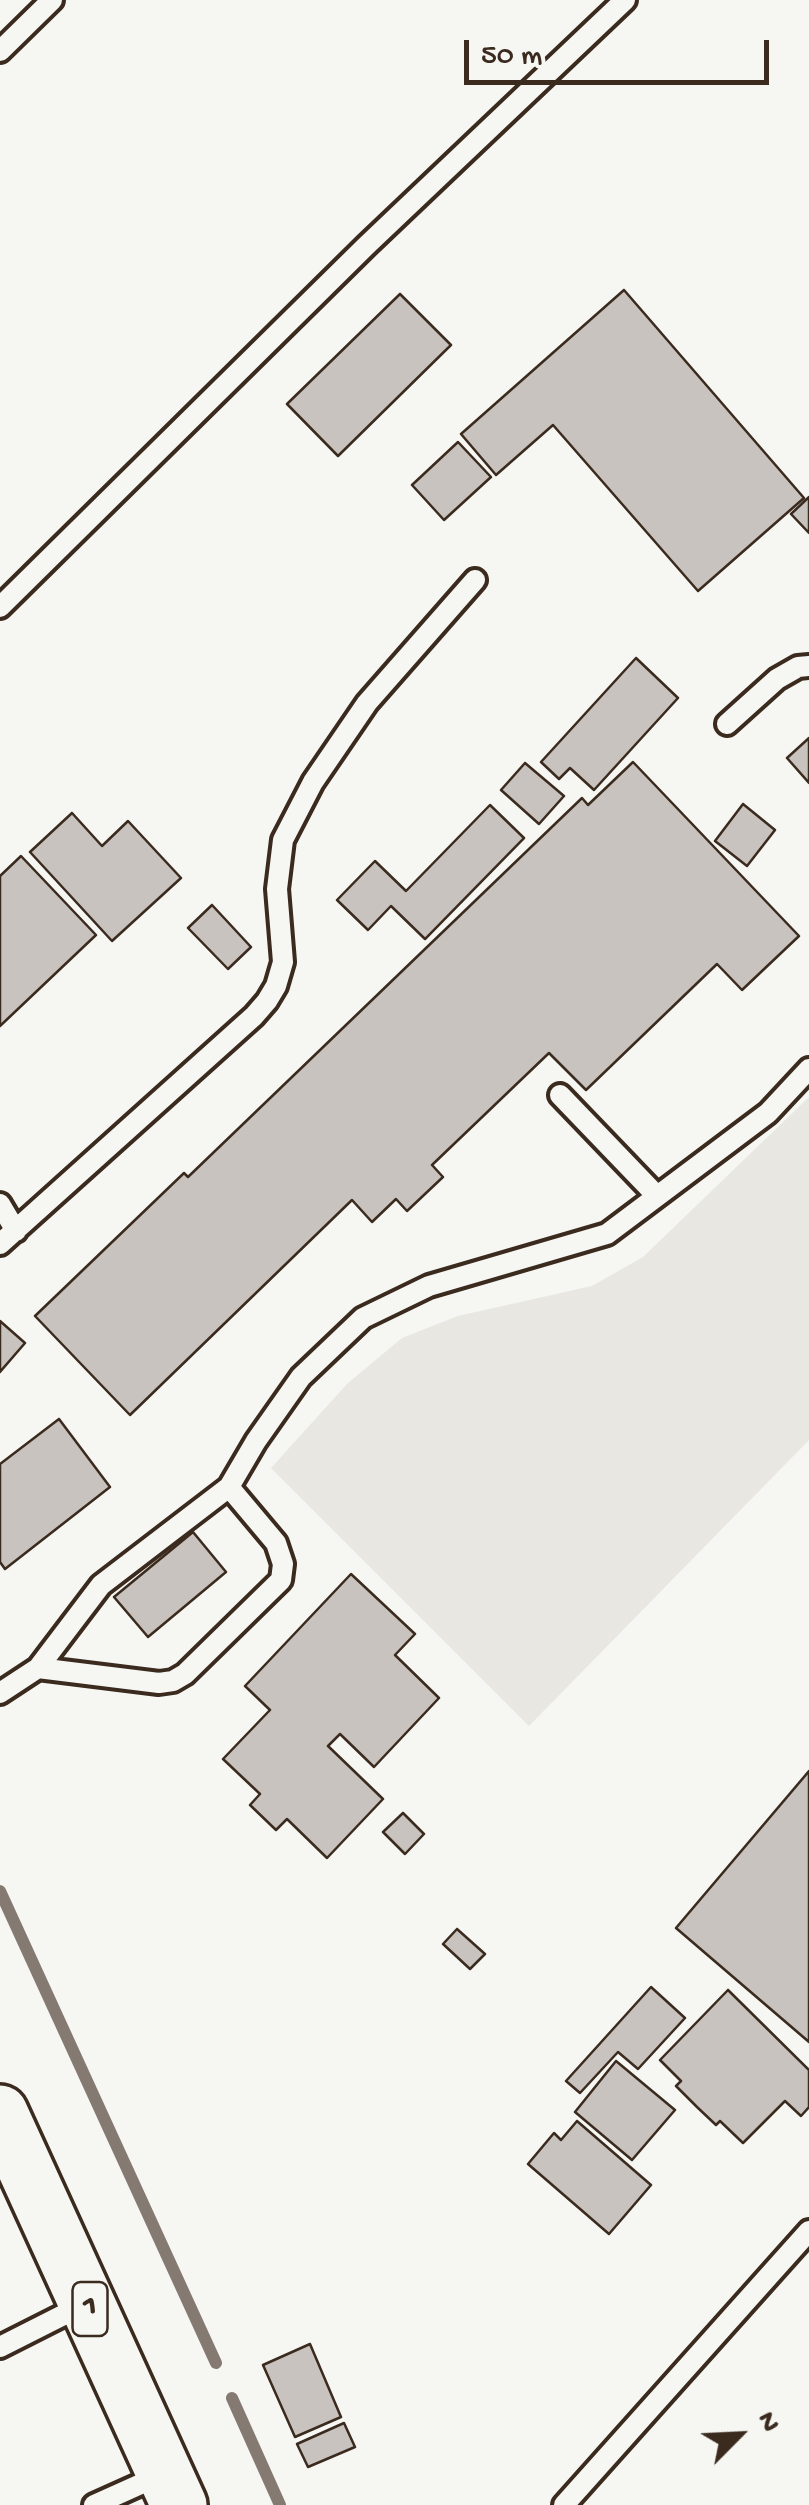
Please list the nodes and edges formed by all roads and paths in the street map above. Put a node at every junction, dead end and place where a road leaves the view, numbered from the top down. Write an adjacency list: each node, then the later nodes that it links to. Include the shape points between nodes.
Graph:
1 (52, 0): 3 (lane)
2 (625, 0): 5 (lane)
3 (0, 50)
4 (475, 580): 12 (lane, via 367,703 284,840 277,889 283,962 266,1001)
5 (0, 608)
6 (809, 666): 7 (lane, via 777,679)
7 (727, 724)
8 (809, 1069): 10 (lane, via 768,1112)
9 (560, 1095): 10 (lane)
10 (657, 1196): 13 (lane, via 607,1234 429,1286 364,1318 302,1377)
11 (0, 1204): 12 (lane)
12 (8, 1238)
13 (230, 1486): 14 (lane, via 101,1585); 14 (lane, via 276,1543 281,1580 198,1660 173,1681 159,1683)
14 (38, 1668): 15 (lane)
15 (0, 1693)
16 (0, 2113): 18 (main road, 1)
17 (809, 2231): 22 (lane)
18 (87, 2303): 19 (lane); 20 (main road, 1)
19 (0, 2347)
20 (172, 2489): 21 (lane)
21 (94, 2505)
22 (564, 2505)

